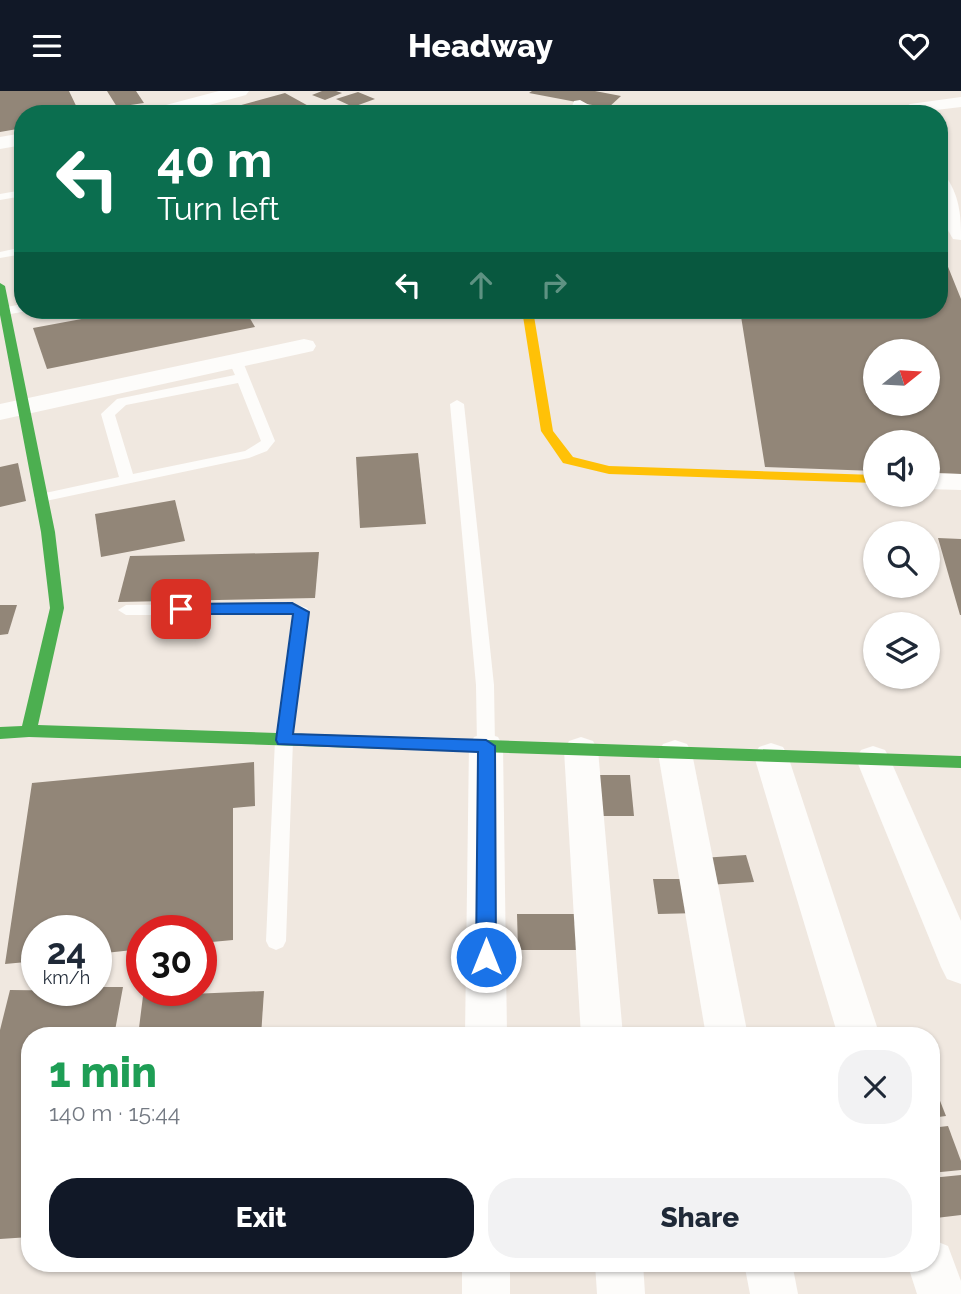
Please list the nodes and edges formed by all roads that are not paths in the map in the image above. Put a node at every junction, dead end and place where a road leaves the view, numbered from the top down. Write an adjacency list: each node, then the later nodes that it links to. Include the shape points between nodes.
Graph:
1 (240, 91): 4 (street)
2 (921, 91): 3 (street)
3 (961, 100): 5 (street)
4 (188, 105)
5 (936, 105)
6 (948, 202): 7 (street)
7 (961, 234)
8 (2, 299): 13 (street)
9 (528, 319): 14 (street, via 547,431 568,460 609,470)
10 (304, 346): 11 (street)
11 (239, 370): 13 (street); 15 (lane, via 110,409); 15 (lane, via 268,441 262,448)
12 (457, 404): 23 (lane, via 485,685)
13 (13, 410): 18 (street)
14 (863, 479)
15 (127, 480): 18 (lane)
16 (940, 481): 17 (street)
17 (961, 482)
18 (41, 498): 20 (street, via 57,608)
19 (126, 610): 22 (lane, via 292,608 301,612)
20 (29, 731): 21 (street); 22 (street)
21 (0, 733)
22 (284, 740): 23 (street); 29 (lane)
23 (486, 746): 24 (street); 31 (street)
24 (581, 750): 25 (street); 32 (street)
25 (675, 753): 26 (street); 33 (street)
26 (771, 756): 27 (street); 34 (street)
27 (873, 759): 28 (street); 30 (street)
28 (961, 762)
29 (276, 941)
30 (961, 967)
31 (486, 1027)
32 (601, 1027)
33 (725, 1027)
34 (856, 1027)
35 (486, 1272): 39 (street)
36 (620, 1272): 40 (street)
37 (770, 1272): 41 (street)
38 (934, 1272): 42 (street)
39 (485, 1294)
40 (621, 1294)
41 (774, 1294)
42 (941, 1294)

